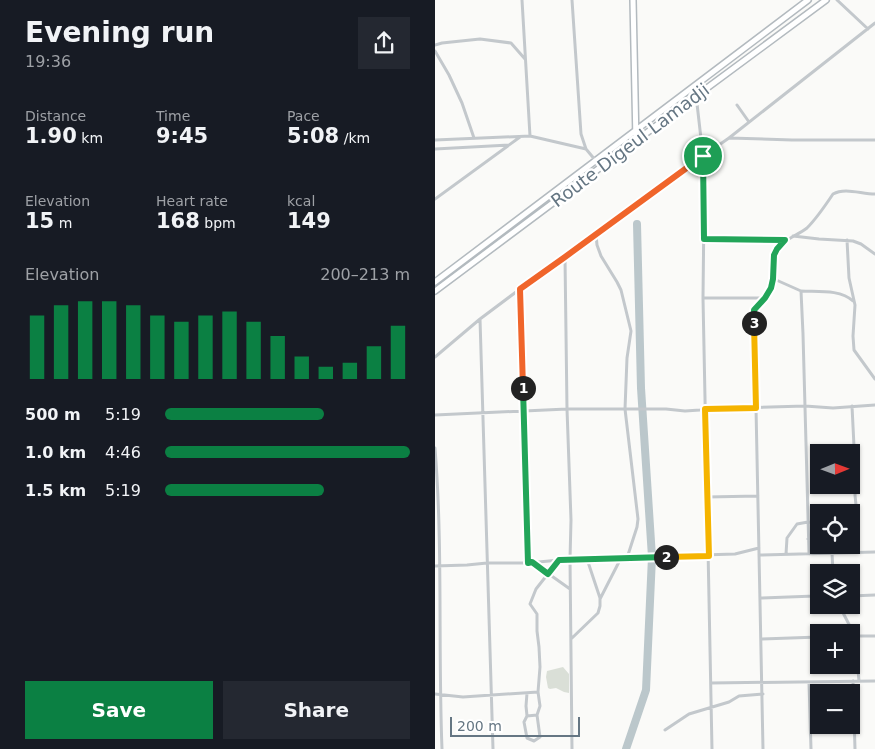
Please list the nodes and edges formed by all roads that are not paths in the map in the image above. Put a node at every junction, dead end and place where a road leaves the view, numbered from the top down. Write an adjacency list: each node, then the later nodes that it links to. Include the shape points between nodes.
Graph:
1 (522, 0): 11 (street)
2 (572, 0): 25 (street, via 581,134)
3 (633, 0): 15 (main road)
4 (808, 0): 15 (main road, Route Digeul Lamadji)
5 (826, 0): 12 (main road, Route Digeul Lamadji)
6 (837, 0): 8 (street)
7 (875, 23): 8 (street)
8 (868, 29): 14 (street)
9 (435, 45): 11 (street, via 480,39 511,43)
10 (435, 50): 18 (street, via 453,82)
11 (525, 60): 16 (street)
12 (696, 95): 22 (main road, Route Digeul Lamadji); 26 (street)
13 (737, 105): 14 (street)
14 (749, 122): 19 (street)
15 (636, 130): 22 (main road); 27 (main road, Route Digeul Lamadji)
16 (530, 136): 17 (street); 25 (street)
17 (520, 137): 18 (street); 23 (street)
18 (474, 138): 20 (street)
19 (729, 138): 21 (street); 26 (street)
20 (435, 140)
21 (875, 140)
22 (636, 142): 28 (main road, Route Digeul Lamadji)
23 (510, 144): 24 (street); 30 (street)
24 (435, 149)
25 (586, 149): 27 (street)
26 (703, 156): 31 (street); 33 (street)
27 (595, 161): 28 (street); 39 (main road, Route Digeul Lamadji)
28 (601, 168): 42 (main road, Route Digeul Lamadji)
29 (875, 194): 32 (street, via 836,192 806,228)
30 (435, 199)
31 (596, 235): 37 (street); 54 (street, via 601,256 621,290 631,331)
32 (792, 236): 34 (street); 35 (street)
33 (704, 239): 34 (street); 43 (street)
34 (785, 240): 38 (street, via 774,255)
35 (847, 240): 36 (street, via 861,244); 45 (street)
36 (875, 254)
37 (565, 257): 40 (street); 53 (street)
38 (773, 279): 41 (street); 44 (street)
39 (435, 282)
40 (520, 289): 46 (street); 56 (street)
41 (801, 290): 45 (street, via 836,293); 50 (street)
42 (435, 291)
43 (703, 298): 44 (street); 55 (street)
44 (765, 298): 52 (street, via 754,310)
45 (854, 301): 48 (street, via 854,350)
46 (480, 319): 47 (street); 57 (street)
47 (435, 357)
48 (875, 379)
49 (875, 405): 51 (street)
50 (805, 406): 51 (street); 52 (street); 64 (street)
51 (852, 406): 62 (street)
52 (756, 408): 55 (street); 60 (street)
53 (567, 409): 54 (street); 56 (street); 75 (street)
54 (625, 409): 55 (street); 74 (street, via 638,519)
55 (705, 409): 61 (street)
56 (524, 411): 57 (street); 78 (street)
57 (482, 412): 58 (street); 79 (street)
58 (435, 415)
59 (435, 448): 63 (street)
60 (758, 496): 61 (street); 66 (street)
61 (707, 497): 72 (street)
62 (856, 504)
63 (437, 509): 81 (street)
64 (808, 522): 65 (street); 70 (street, via 797,524 787,538)
65 (808, 539): 69 (street)
66 (759, 548): 71 (street); 72 (street)
67 (860, 552): 68 (street)
68 (875, 552)
69 (809, 553): 70 (street)
70 (786, 554): 71 (street)
71 (760, 555): 87 (street)
72 (709, 556): 74 (street); 102 (street)
73 (621, 558): 74 (street); 76 (street); 88 (street)
74 (627, 558)
75 (570, 559): 76 (street); 77 (street); 83 (street)
76 (587, 559): 88 (street)
77 (559, 560): 78 (street); 82 (street)
78 (530, 562): 79 (street); 82 (street)
79 (487, 563): 81 (street); 108 (street)
80 (435, 566): 81 (street)
81 (440, 566): 89 (street)
82 (548, 574): 83 (street); 103 (street, via 536,589 530,604 537,614)
83 (570, 590): 94 (street)
84 (875, 595): 86 (street)
85 (810, 596): 87 (street)
86 (860, 596)
87 (761, 598): 95 (street)
88 (600, 599): 94 (street, via 598,612)
89 (440, 632): 90 (street); 106 (street)
90 (435, 633)
91 (860, 636): 92 (street)
92 (875, 636)
93 (810, 637): 95 (street)
94 (571, 638): 116 (street)
95 (761, 639): 100 (street)
96 (858, 674): 98 (street)
97 (853, 681): 98 (street); 101 (street); 120 (street)
98 (859, 681): 99 (street)
99 (875, 681)
100 (762, 682): 101 (street); 102 (street); 107 (street)
101 (809, 682): 113 (street)
102 (711, 683): 109 (street)
103 (538, 692): 104 (street); 110 (street, via 540,706)
104 (527, 693): 108 (street); 111 (street)
105 (435, 694): 106 (street)
106 (440, 694): 108 (street, via 463,697); 114 (street)
107 (763, 694): 109 (street, via 739,696); 118 (street)
108 (491, 695): 115 (street)
109 (711, 707): 112 (street, via 689,714); 117 (street)
110 (537, 714): 111 (street); 111 (street, via 540,737 534,741 527,738 524,722)
111 (527, 716)
112 (665, 730)
113 (811, 748): 119 (street)
114 (441, 749)
115 (493, 749)
116 (572, 749)
117 (711, 749)
118 (763, 749)
119 (806, 749)
120 (855, 749)

